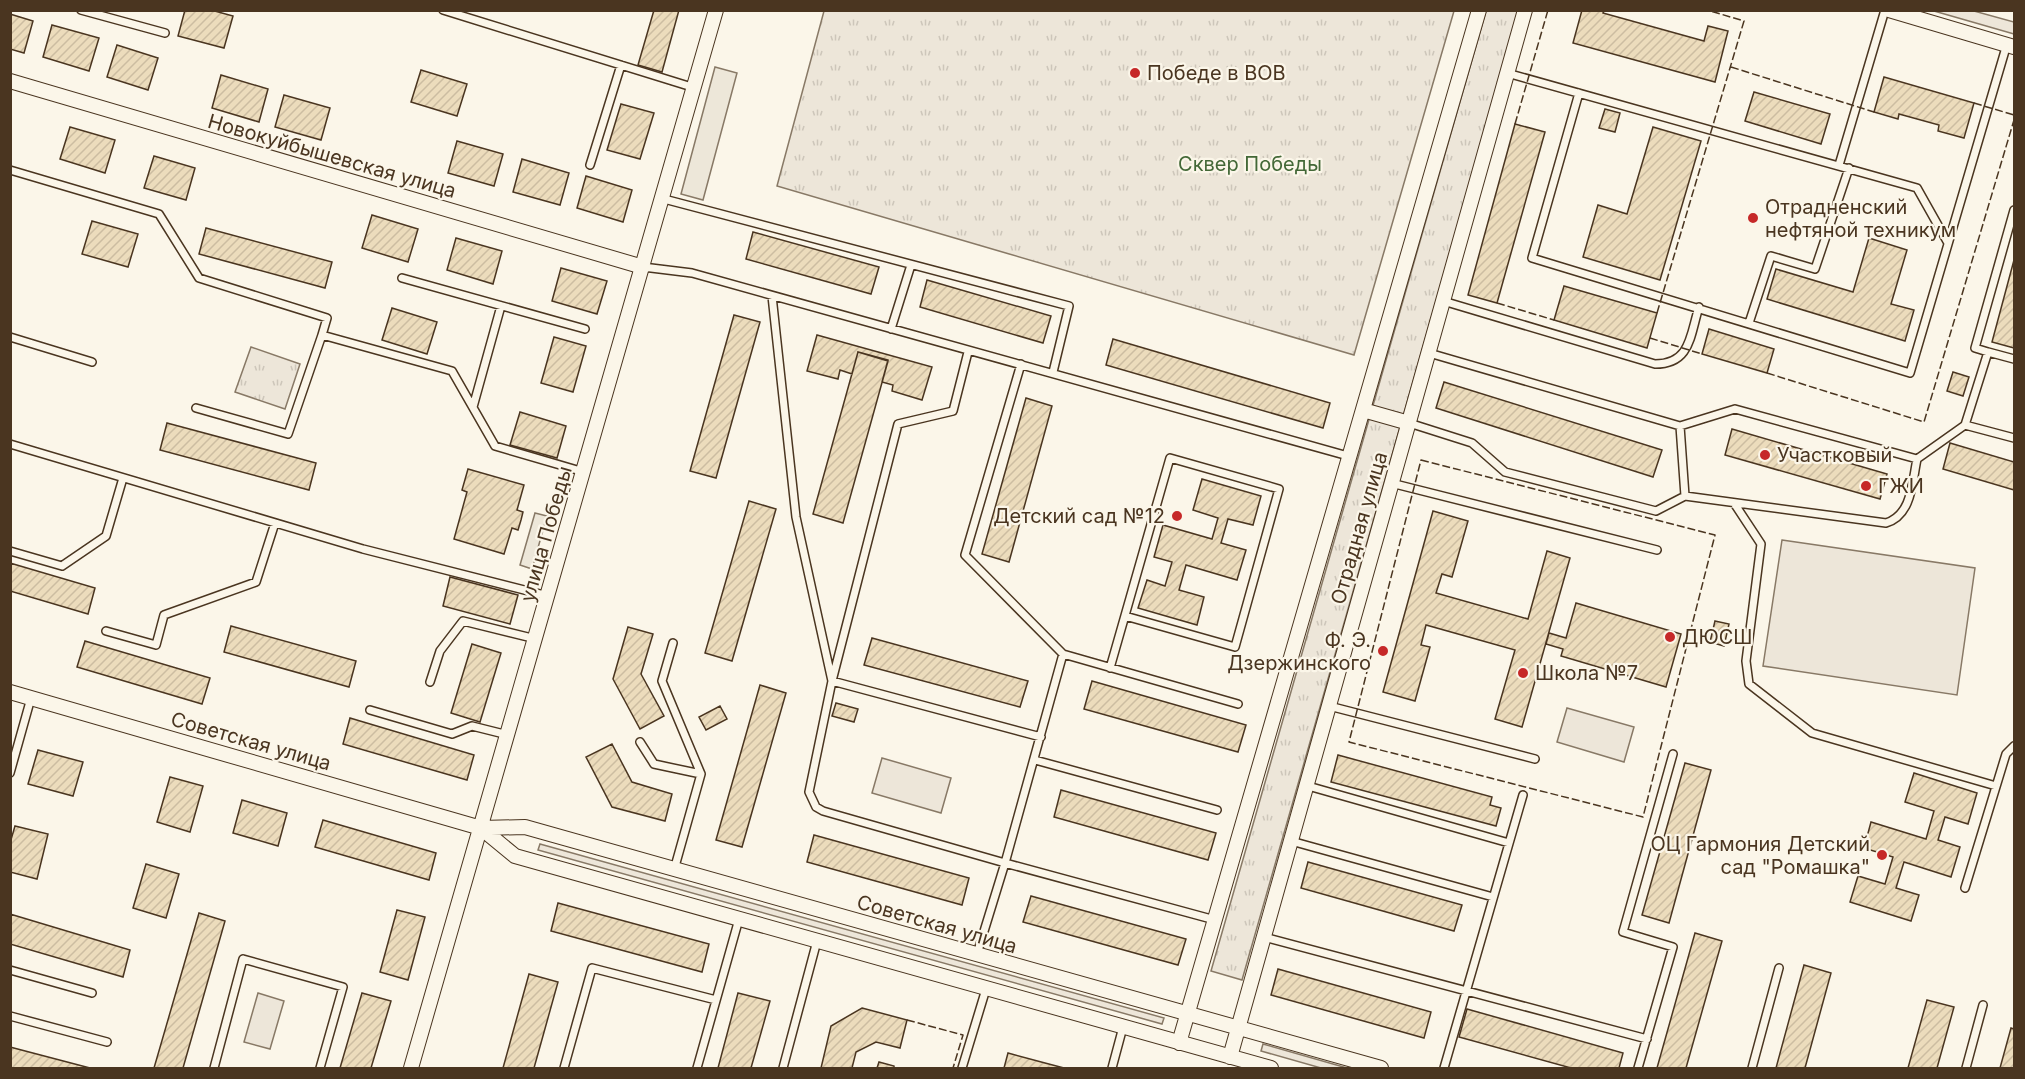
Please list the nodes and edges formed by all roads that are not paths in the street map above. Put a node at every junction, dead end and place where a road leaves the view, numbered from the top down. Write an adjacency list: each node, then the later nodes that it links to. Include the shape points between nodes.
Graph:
1 (81, 10): 7 (lane)
2 (443, 10): 9 (lane)
3 (716, 10): 12 (street, улица Победы)
4 (1479, 10): 42 (street, Отрадная улица)
5 (1525, 10): 10 (street, Отрадная улица)
6 (1887, 10): 8 (street); 15 (lane)
7 (165, 33)
8 (2011, 45): 20 (lane)
9 (621, 65): 12 (lane); 14 (lane)
10 (1507, 73): 13 (lane); 25 (street, Отрадная улица)
11 (10, 81): 22 (street, Новокуйбышевская улица)
12 (694, 88): 18 (street, улица Победы)
13 (1579, 93): 15 (lane); 27 (lane, via 1532,258)
14 (590, 165)
15 (1839, 165): 16 (lane)
16 (1849, 168): 20 (lane, via 1917,188); 28 (lane, via 1815,269 1771,256)
17 (10, 170): 31 (lane, via 159,214 199,278 327,318)
18 (664, 199): 21 (lane); 22 (street, улица Победы)
19 (2014, 210): 34 (lane, via 1975,348)
20 (1948, 243): 28 (lane, via 1910,374)
21 (911, 266): 30 (lane); 39 (lane, via 1069,306)
22 (643, 267): 24 (lane, via 692,273); 50 (street, улица Победы)
23 (402, 278): 26 (lane)
24 (772, 296): 30 (lane); 65 (lane, via 796,517)
25 (1443, 301): 27 (lane, via 1646,362 1664,364 1683,354); 35 (street, Отрадная улица)
26 (501, 306): 29 (lane); 40 (lane)
27 (1699, 307): 28 (lane)
28 (1749, 323)
29 (585, 329)
30 (891, 329): 33 (lane)
31 (322, 335): 40 (lane, via 452,371); 41 (lane, via 288,434)
32 (10, 338): 37 (lane)
33 (968, 352): 38 (lane); 65 (lane, via 953,411 898,424)
34 (1989, 352): 36 (lane); 44 (lane)
35 (1428, 353): 43 (street, Отрадная улица); 45 (lane)
36 (2014, 359)
37 (92, 362)
38 (1021, 364): 39 (lane); 63 (lane, via 965,555)
39 (1053, 372): 48 (lane)
40 (473, 407): 50 (lane, via 495,446)
41 (195, 408)
42 (1363, 410): 43 (street); 48 (street, Отрадная улица)
43 (1409, 423): 52 (street, Отрадная улица); 53 (lane, via 1472,443 1506,472 1656,511)
44 (1965, 425): 46 (lane); 49 (lane)
45 (1680, 426): 49 (lane, via 1735,409); 53 (lane)
46 (2014, 438)
47 (10, 444): 51 (lane)
48 (1348, 456): 93 (street, Отрадная улица)
49 (1917, 459): 54 (lane, via 1907,506 1896,520 1886,523)
50 (584, 472): 58 (street, улица Победы)
51 (123, 478): 55 (lane); 57 (lane, via 106,537 62,566)
52 (1391, 483): 56 (lane); 70 (street, Отрадная улица)
53 (1685, 496): 54 (lane)
54 (1734, 503): 82 (lane, via 1761,544 1746,661 1749,684 1812,733)
55 (275, 523): 58 (lane); 60 (lane, via 256,582 165,615 156,645)
56 (1657, 550)
57 (10, 551)
58 (549, 596): 61 (street, улица Победы)
59 (1125, 616): 59 (lane, via 1170,458 1279,489 1235,647); 64 (lane)
60 (106, 631)
61 (536, 639): 66 (lane, via 463,621 440,651); 72 (street, улица Победы)
62 (673, 643): 80 (lane, via 662,681)
63 (1063, 654): 64 (lane); 73 (lane)
64 (1110, 668): 69 (lane)
65 (832, 681): 73 (lane); 88 (lane, via 809,792 816,807)
66 (430, 682)
67 (10, 692): 68 (street, Советская улица)
68 (32, 698): 79 (lane); 85 (street, Советская улица)
69 (1238, 704)
70 (1329, 706): 77 (lane); 81 (street, Отрадная улица)
71 (370, 710): 72 (lane, via 452,734 472,726)
72 (508, 735): 85 (street, улица Победы)
73 (1041, 737): 78 (lane)
74 (640, 742): 80 (lane, via 654,764)
75 (2014, 746): 82 (lane, via 2006,754)
76 (1672, 754): 108 (lane, via 1623,932 1673,947)
77 (1535, 759)
78 (1035, 760): 84 (lane); 88 (lane)
79 (10, 772)
80 (701, 774): 89 (lane)
81 (1308, 786): 86 (street, Отрадная улица); 87 (lane)
82 (1996, 786): 90 (lane)
83 (1523, 795): 87 (lane)
84 (1217, 810)
85 (481, 828): 89 (street, Советская улица, via 525,827); 92 (street, Советская улица, via 515,856); 114 (street, улица Победы)
86 (1291, 841): 91 (lane); 94 (street, Отрадная улица)
87 (1509, 843): 91 (lane)
88 (1005, 863): 93 (lane); 96 (lane)
89 (674, 870): 96 (street, Советская улица)
90 (1965, 888)
91 (1493, 897): 100 (lane)
92 (739, 920): 95 (street, Советская улица); 102 (lane)
93 (1215, 920): 104 (street, Отрадная улица)
94 (1264, 937): 100 (lane); 107 (street, Отрадная улица)
95 (817, 941): 99 (street, Советская улица); 117 (lane)
96 (976, 955): 104 (street, Советская улица)
97 (1779, 968): 124 (lane)
98 (10, 970): 101 (lane)
99 (986, 989): 106 (street, Советская улица); 118 (lane)
100 (1466, 991): 108 (lane); 122 (lane)
101 (92, 993)
102 (716, 1000): 115 (lane, via 592,968); 116 (lane)
103 (1983, 1005): 125 (lane)
104 (1188, 1014): 107 (street, Советская улица); 110 (street, Отрадная улица)
105 (10, 1016): 109 (lane)
106 (1123, 1027): 110 (street, Советская улица); 119 (lane)
107 (1238, 1028): 111 (street, Отрадная улица); 121 (street, Советская улица)
108 (1647, 1039): 123 (lane)
109 (107, 1042)
110 (1179, 1043): 111 (street, Советская улица)
111 (1230, 1057): 120 (street, Советская улица)
112 (214, 1068): 113 (lane, via 243,959 344,987)
113 (320, 1068)
114 (411, 1068)
115 (564, 1068)
116 (697, 1068)
117 (783, 1068)
118 (962, 1068)
119 (1112, 1068)
120 (1267, 1068)
121 (1381, 1068)
122 (1444, 1068)
123 (1638, 1068)
124 (1752, 1068)
125 (1966, 1068)

